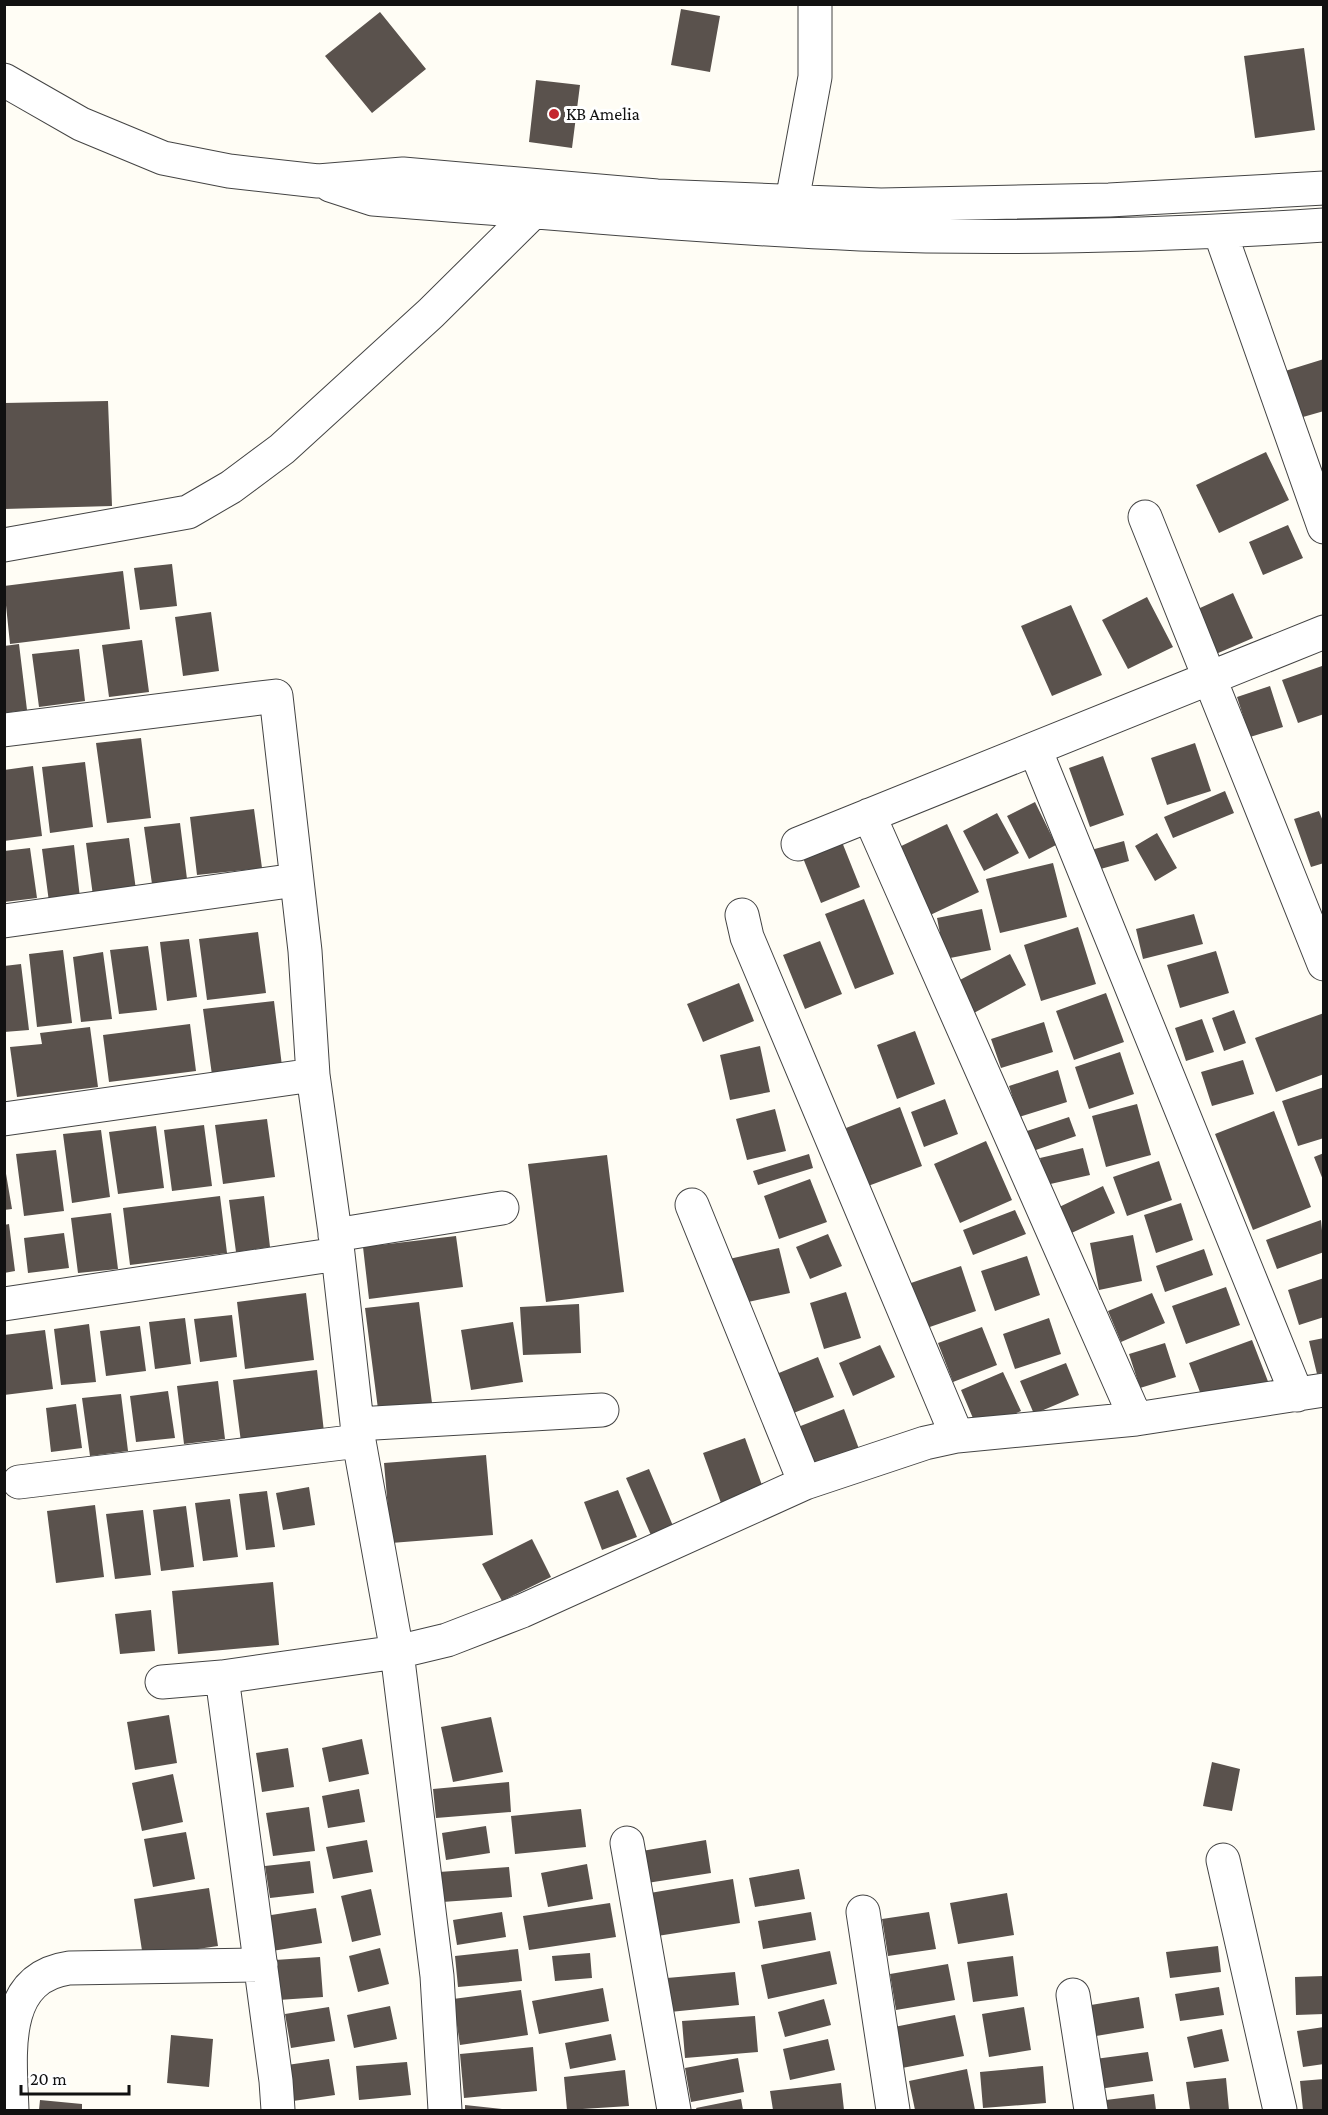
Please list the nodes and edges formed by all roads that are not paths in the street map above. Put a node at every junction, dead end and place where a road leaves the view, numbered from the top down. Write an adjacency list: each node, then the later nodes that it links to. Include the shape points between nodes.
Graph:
1 (815, 4): 5 (street, via 815,78)
2 (4, 80): 3 (street, via 81,124 163,158 229,171)
3 (318, 181): 5 (street, via 403,174 657,196); 6 (street, via 373,199)
4 (1323, 188): 5 (street, via 1097,201 881,204)
5 (792, 201)
6 (534, 211): 8 (street, via 860,234 1079,236); 11 (street, via 431,314 282,449 231,487 188,512)
7 (1323, 225): 8 (street)
8 (1220, 232): 10 (street)
9 (1145, 517): 13 (street)
10 (1323, 527)
11 (4, 544)
12 (1323, 632): 13 (street)
13 (1210, 676): 15 (street); 21 (street)
14 (4, 730): 18 (street, via 276,696)
15 (1035, 749): 16 (street); 28 (street)
16 (869, 815): 17 (street); 30 (street)
17 (798, 844)
18 (296, 880): 20 (street); 22 (street)
19 (741, 915): 32 (street, via 751,948)
20 (4, 921)
21 (1323, 964)
22 (313, 1075): 23 (street); 26 (street)
23 (4, 1119)
24 (692, 1205): 34 (street)
25 (502, 1208): 26 (street)
26 (337, 1245): 27 (street); 31 (street)
27 (4, 1304)
28 (1310, 1393): 30 (street)
29 (602, 1410): 31 (street)
30 (1136, 1419): 32 (street)
31 (358, 1432): 33 (street); 35 (street)
32 (957, 1436): 34 (street, via 892,1452)
33 (19, 1482)
34 (805, 1483): 35 (street, via 483,1627)
35 (397, 1652): 36 (street); 45 (street, via 437,1976)
36 (222, 1677): 37 (street); 41 (street)
37 (162, 1682)
38 (627, 1843): 46 (street)
39 (1223, 1860): 49 (street)
40 (863, 1912): 47 (street)
41 (261, 1965): 43 (street, via 69,1968 34,1978 18,1995 9,2027); 44 (street)
42 (1073, 1995): 48 (street)
43 (12, 2110)
44 (278, 2110)
45 (445, 2110)
46 (674, 2110)
47 (893, 2110)
48 (1091, 2110)
49 (1280, 2110)

